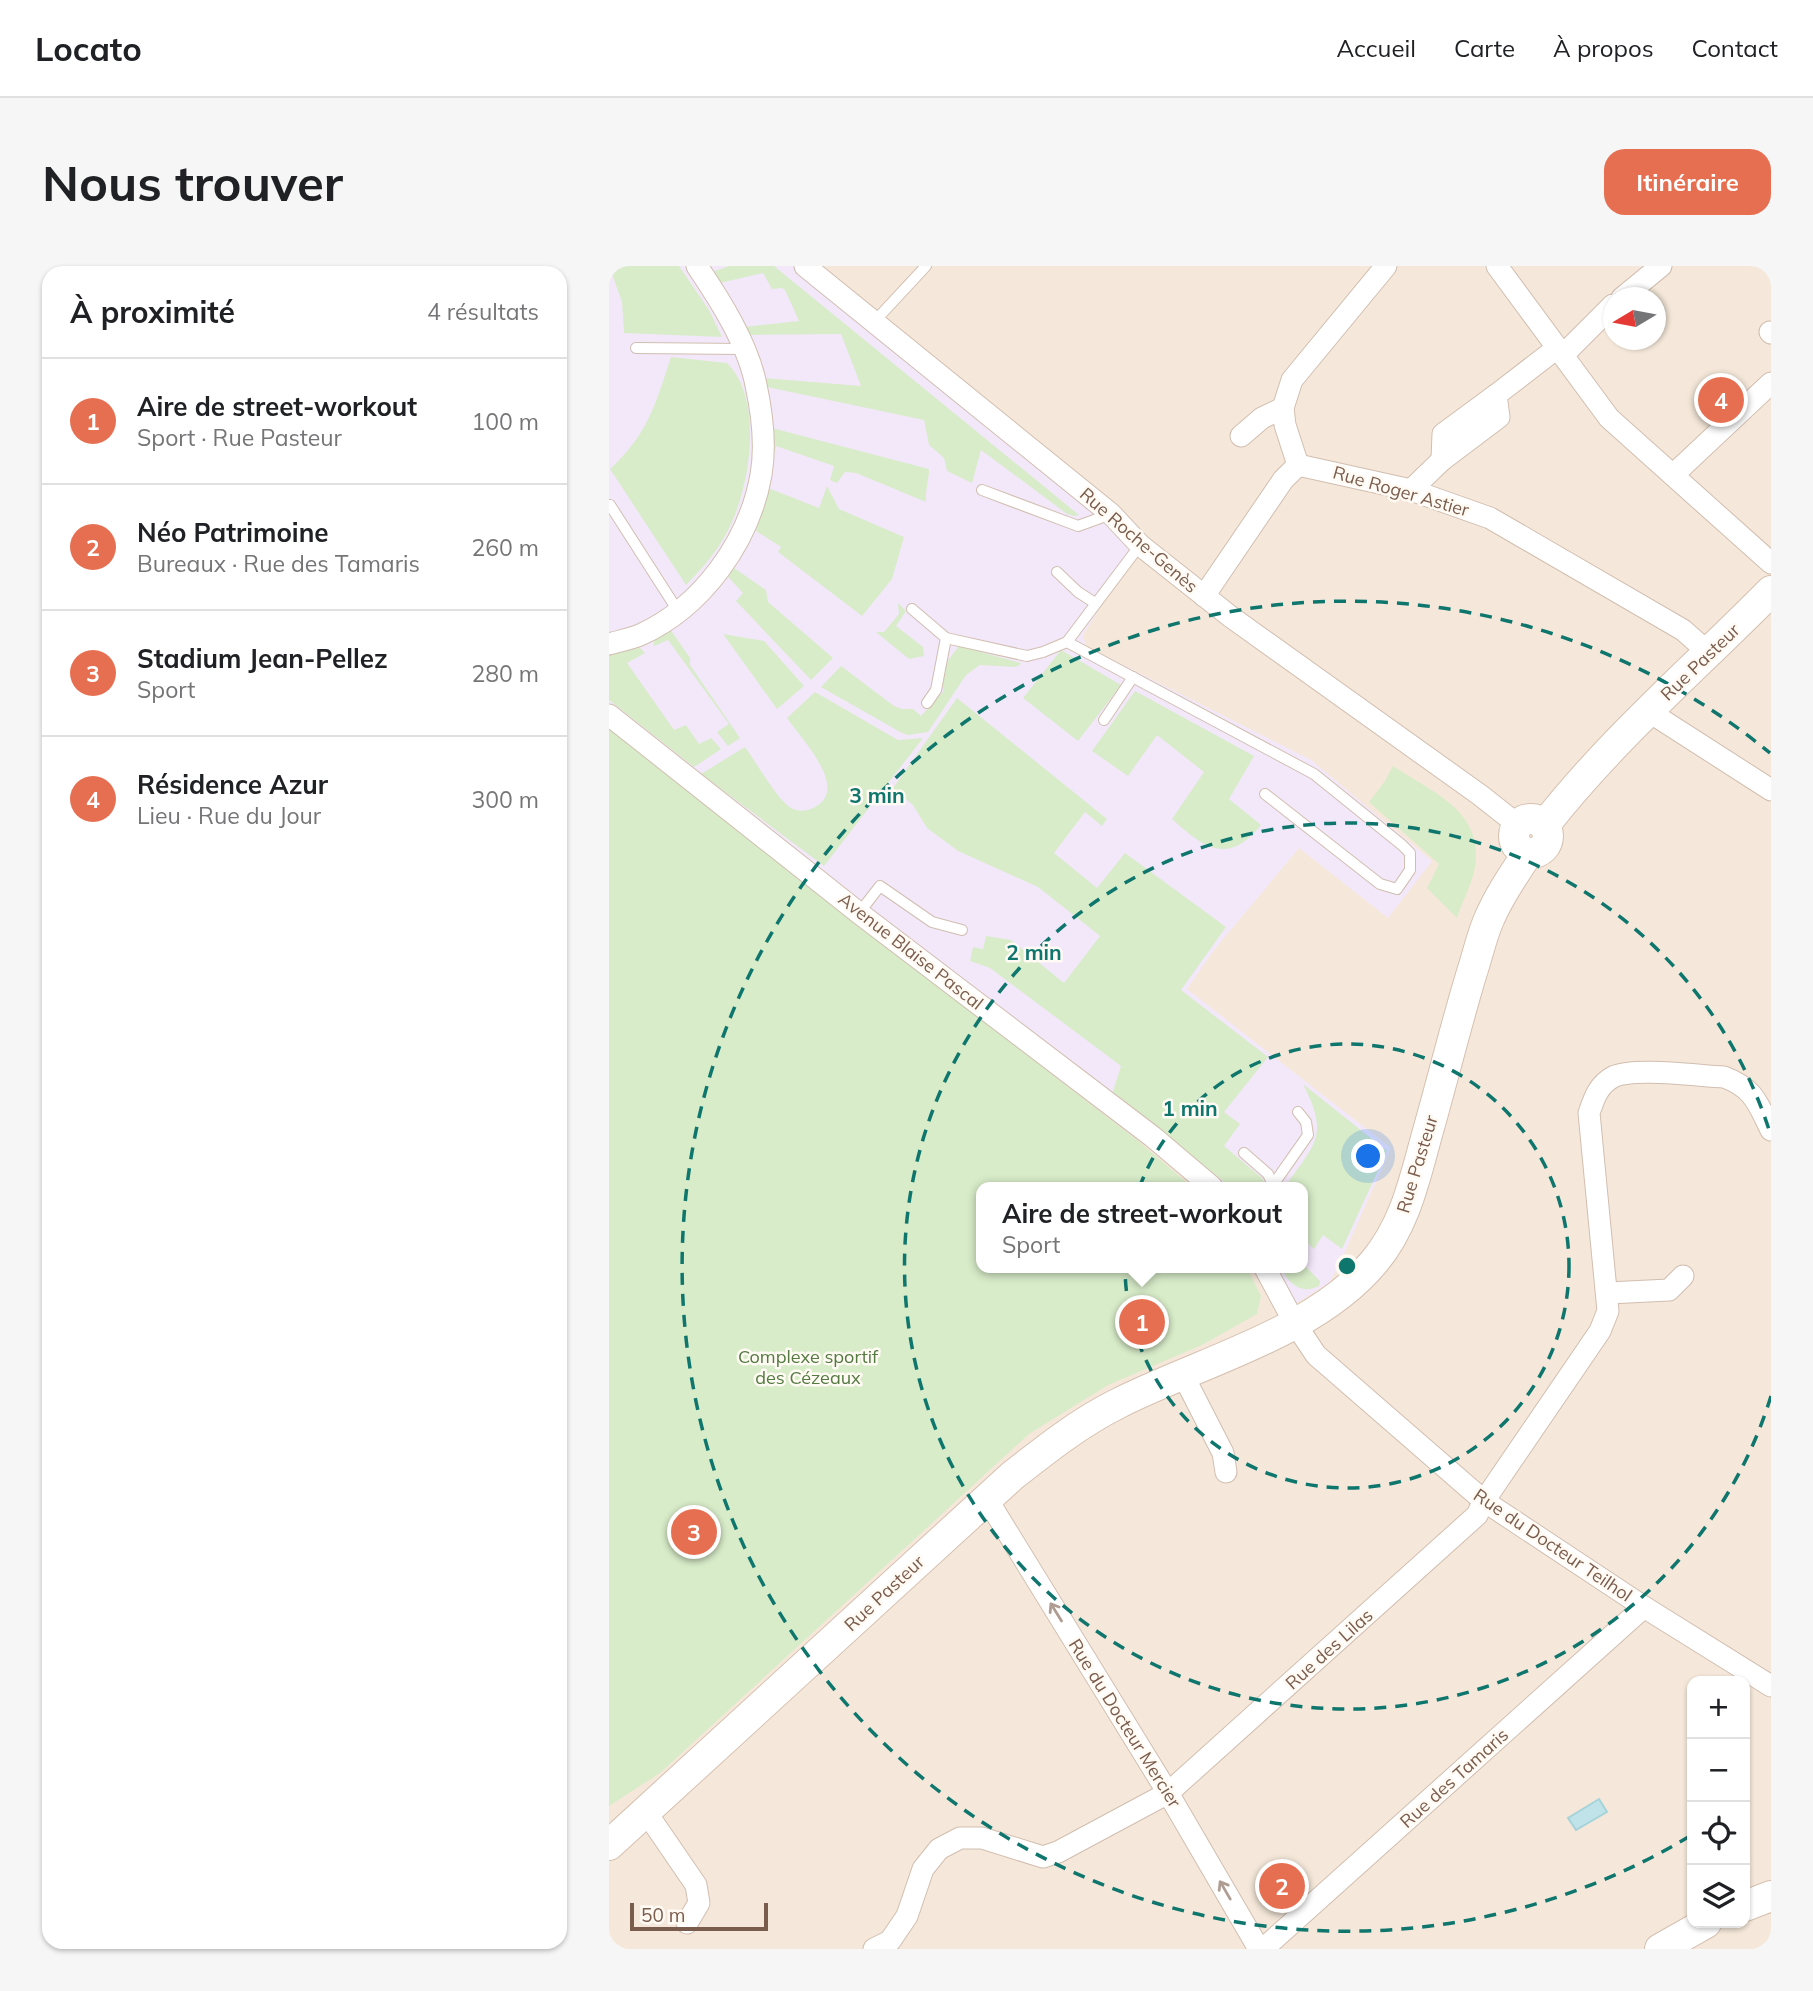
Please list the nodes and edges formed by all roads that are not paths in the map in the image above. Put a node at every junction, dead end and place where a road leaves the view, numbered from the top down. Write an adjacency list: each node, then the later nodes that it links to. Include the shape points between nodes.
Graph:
1 (697, 266): 11 (street, via 724,305)
2 (805, 266): 9 (street, Rue Roche-Genès)
3 (926, 266): 9 (lane)
4 (1386, 266): 14 (street, via 1292,380)
5 (1497, 266): 12 (street)
6 (1661, 266): 7 (street)
7 (1635, 287)
8 (1603, 314): 12 (street)
9 (874, 322): 21 (street, Rue Roche-Genès)
10 (636, 348): 11 (lane)
11 (744, 349): 29 (street, via 758,393 763,432 761,475 748,519 730,556)
12 (1560, 352): 17 (street, via 1609,418); 19 (street, via 1496,396 1499,417 1441,460)
13 (1771, 383): 17 (street)
14 (1283, 408): 15 (street); 16 (street)
15 (1241, 436)
16 (1298, 465): 19 (street, Rue Roger Astier); 26 (street)
17 (1673, 475): 23 (street)
18 (982, 490): 21 (lane, via 1078,526)
19 (1411, 490): 33 (street, Rue Roger Astier, via 1490,518 1683,630)
20 (610, 505): 29 (lane)
21 (1111, 514): 22 (street, Rue Roche-Genès)
22 (1140, 545): 26 (street, Rue Roche-Genès); 27 (lane)
23 (1771, 563)
24 (1056, 572): 27 (lane)
25 (1771, 591): 33 (main road, Rue Pasteur)
26 (1204, 596): 41 (street, Rue Roche-Genès, via 1480,795)
27 (1095, 603): 31 (lane)
28 (912, 609): 30 (lane)
29 (678, 611): 32 (street, via 640,635)
30 (946, 638): 31 (lane, via 1027,656); 35 (lane, via 936,690)
31 (1067, 642): 34 (lane)
32 (609, 644)
33 (1709, 653): 36 (main road, Rue Pasteur)
34 (1133, 677): 38 (lane); 40 (lane, via 1314,774 1402,845 1410,853 1410,870 1397,889 1380,884)
35 (927, 703)
36 (1649, 711): 39 (street); 41 (main road, Rue Pasteur, via 1575,788)
37 (609, 715): 42 (street, Avenue Blaise Pascal)
38 (1104, 720)
39 (1771, 790)
40 (1265, 794)
41 (1531, 825): 53 (main road, Rue Pasteur, via 1514,839 1518,849 1528,853 1489,919 1407,1207 1392,1238 1350,1288)
42 (859, 913): 43 (lane, via 880,886 932,922); 47 (street, Avenue Blaise Pascal)
43 (962, 930)
44 (1298, 1112): 49 (lane, via 1308,1135)
45 (1771, 1130): 52 (street, Rue des Lilas, via 1752,1093 1724,1077 1627,1073 1611,1078 1595,1093 1589,1113)
46 (1244, 1153): 48 (lane)
47 (1206, 1182)
48 (1271, 1182)
49 (1276, 1182)
50 (1268, 1273): 53 (street)
51 (1683, 1276): 52 (street, via 1669,1290)
52 (1608, 1293): 57 (street, Rue des Lilas, via 1608,1311 1600,1331)
53 (1294, 1322): 54 (main road, Rue Pasteur); 57 (street, Rue du Docteur Teilhol, via 1316,1355)
54 (1183, 1375): 55 (street, via 1223,1453); 56 (main road, Rue Pasteur, via 1092,1418 1047,1448)
55 (1226, 1472)
56 (987, 1499): 60 (street, Rue du Docteur Mercier, one-way to 56); 61 (main road, Rue Pasteur)
57 (1484, 1501): 58 (street, Rue du Docteur Teilhol); 60 (street, Rue des Lilas, via 1478,1515)
58 (1644, 1607): 59 (street, Rue du Docteur Teilhol); 68 (street, Rue des Tamaris)
59 (1771, 1686)
60 (1168, 1793): 67 (street, Rue des Lilas, via 1043,1857 982,1838 961,1838 939,1849 923,1869 907,1916 890,1941); 68 (street, Rue du Docteur Mercier, one-way to 60)
61 (646, 1812): 62 (main road, Rue Pasteur); 65 (street, via 696,1885 699,1903)
62 (609, 1845)
63 (1771, 1896): 64 (main road)
64 (1750, 1904)
65 (687, 1923)
66 (1697, 1928): 69 (main road)
67 (874, 1949)
68 (1261, 1949)
69 (1660, 1949)

